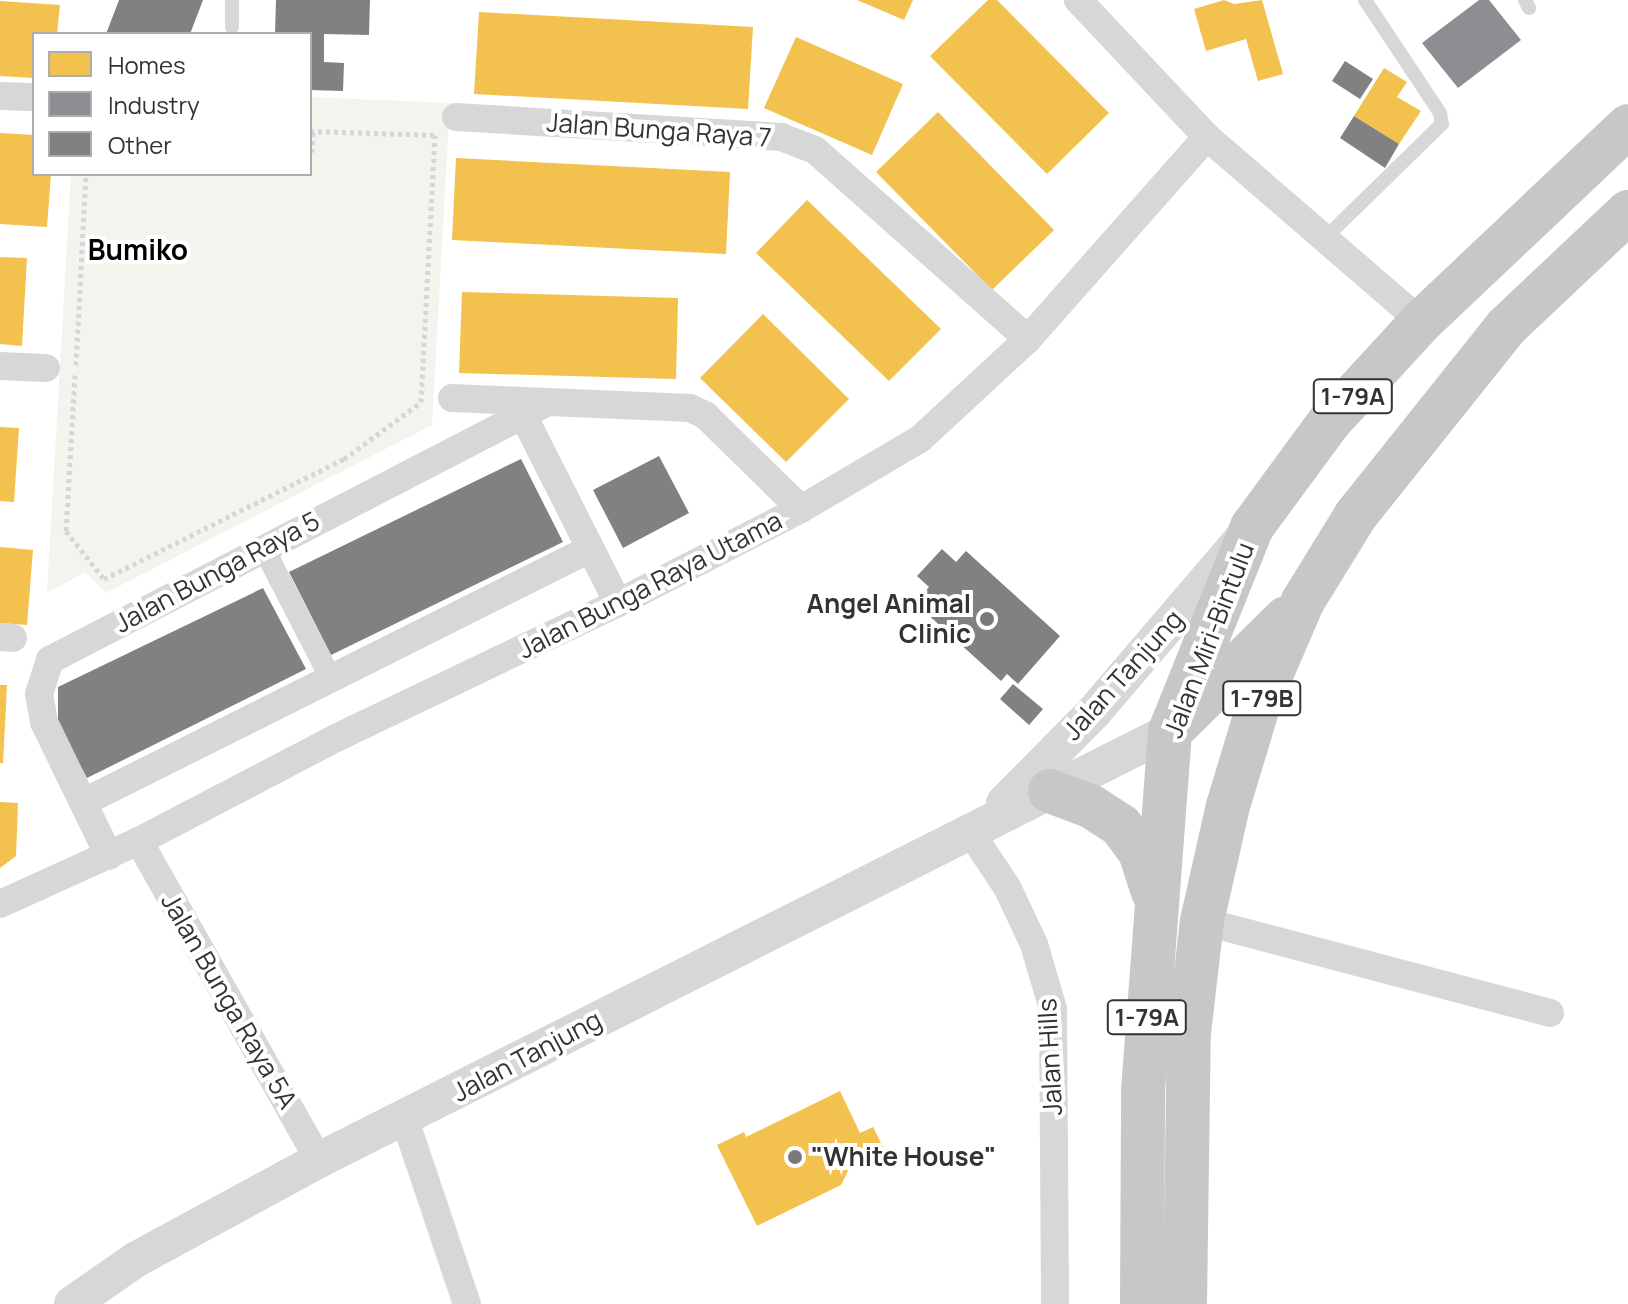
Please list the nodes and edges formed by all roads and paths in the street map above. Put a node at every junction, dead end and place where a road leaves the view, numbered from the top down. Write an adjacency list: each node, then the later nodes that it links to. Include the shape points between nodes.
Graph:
1 (232, 0): 4 (lane)
2 (1365, 0): 14 (lane, via 1440,113 1442,124)
3 (1094, 6): 10 (street)
4 (232, 27)
5 (0, 96): 6 (street)
6 (32, 97)
7 (456, 117): 16 (street, Jalan Bunga Raya 7, via 781,137 815,150)
8 (1628, 126): 15 (highway, Jalan Miri-Bintulu / 1-79A)
9 (312, 131): 11 (path); 12 (path, via 435,135 421,402 344,459 104,579 66,531)
10 (1207, 137): 14 (street); 16 (street, Jalan Bunga Raya Utama)
11 (312, 152)
12 (86, 176)
13 (1628, 212): 26 (highway, 1-79B, via 1506,327 1356,515)
14 (1323, 240): 15 (street)
15 (1421, 322): 23 (highway, Jalan Miri-Bintulu / 1-79A, via 1330,421)
16 (1028, 339): 22 (street, Jalan Bunga Raya Utama, via 920,439)
17 (0, 366): 18 (street)
18 (46, 368)
19 (452, 398): 20 (street)
20 (548, 402): 21 (street, Jalan Bunga Raya 5); 22 (street, via 690,408 705,415)
21 (522, 413): 24 (street, Jalan Bunga Raya 5); 25 (street)
22 (801, 509): 27 (street, Jalan Bunga Raya Utama)
23 (1252, 527): 29 (highway, Jalan Miri-Bintulu / 1-79A); 32 (street, Jalan Tanjung, via 1094,712)
24 (263, 547): 28 (street); 31 (street, Jalan Bunga Raya 5, via 50,660 39,694 44,722)
25 (588, 550): 27 (street); 28 (street)
26 (1303, 601): 29 (highway); 37 (highway, 1-79B, via 1259,703)
27 (618, 603): 33 (street, Jalan Bunga Raya Utama, via 336,738)
28 (331, 679): 31 (street)
29 (1170, 731): 30 (street, Jalan Tanjung); 35 (highway, Jalan Miri-Bintulu / 1-79A)
30 (1050, 791): 32 (street, Jalan Tanjung); 35 (highway, via 1092,807 1121,826 1140,852)
31 (86, 801): 34 (street, Jalan Bunga Raya 5)
32 (979, 825): 39 (street, Jalan Tanjung); 43 (street, Jalan Hills, via 1034,944 1053,1009)
33 (139, 841): 34 (street, Jalan Bunga Raya Utama); 40 (street, Jalan Bunga Raya 5A)
34 (109, 856): 36 (street, Jalan Bunga Raya Utama)
35 (1154, 895): 44 (highway, Jalan Miri-Bintulu / 1-79A, via 1143,1091)
36 (0, 904)
37 (1202, 921): 38 (street); 45 (highway, 1-79B, via 1189,1033)
38 (1550, 1013)
39 (405, 1120): 40 (street, Jalan Tanjung); 42 (street)
40 (319, 1160): 41 (street, Jalan Tanjung, via 135,1260)
41 (72, 1304)
42 (467, 1304)
43 (1055, 1304)
44 (1142, 1304)
45 (1185, 1304)

